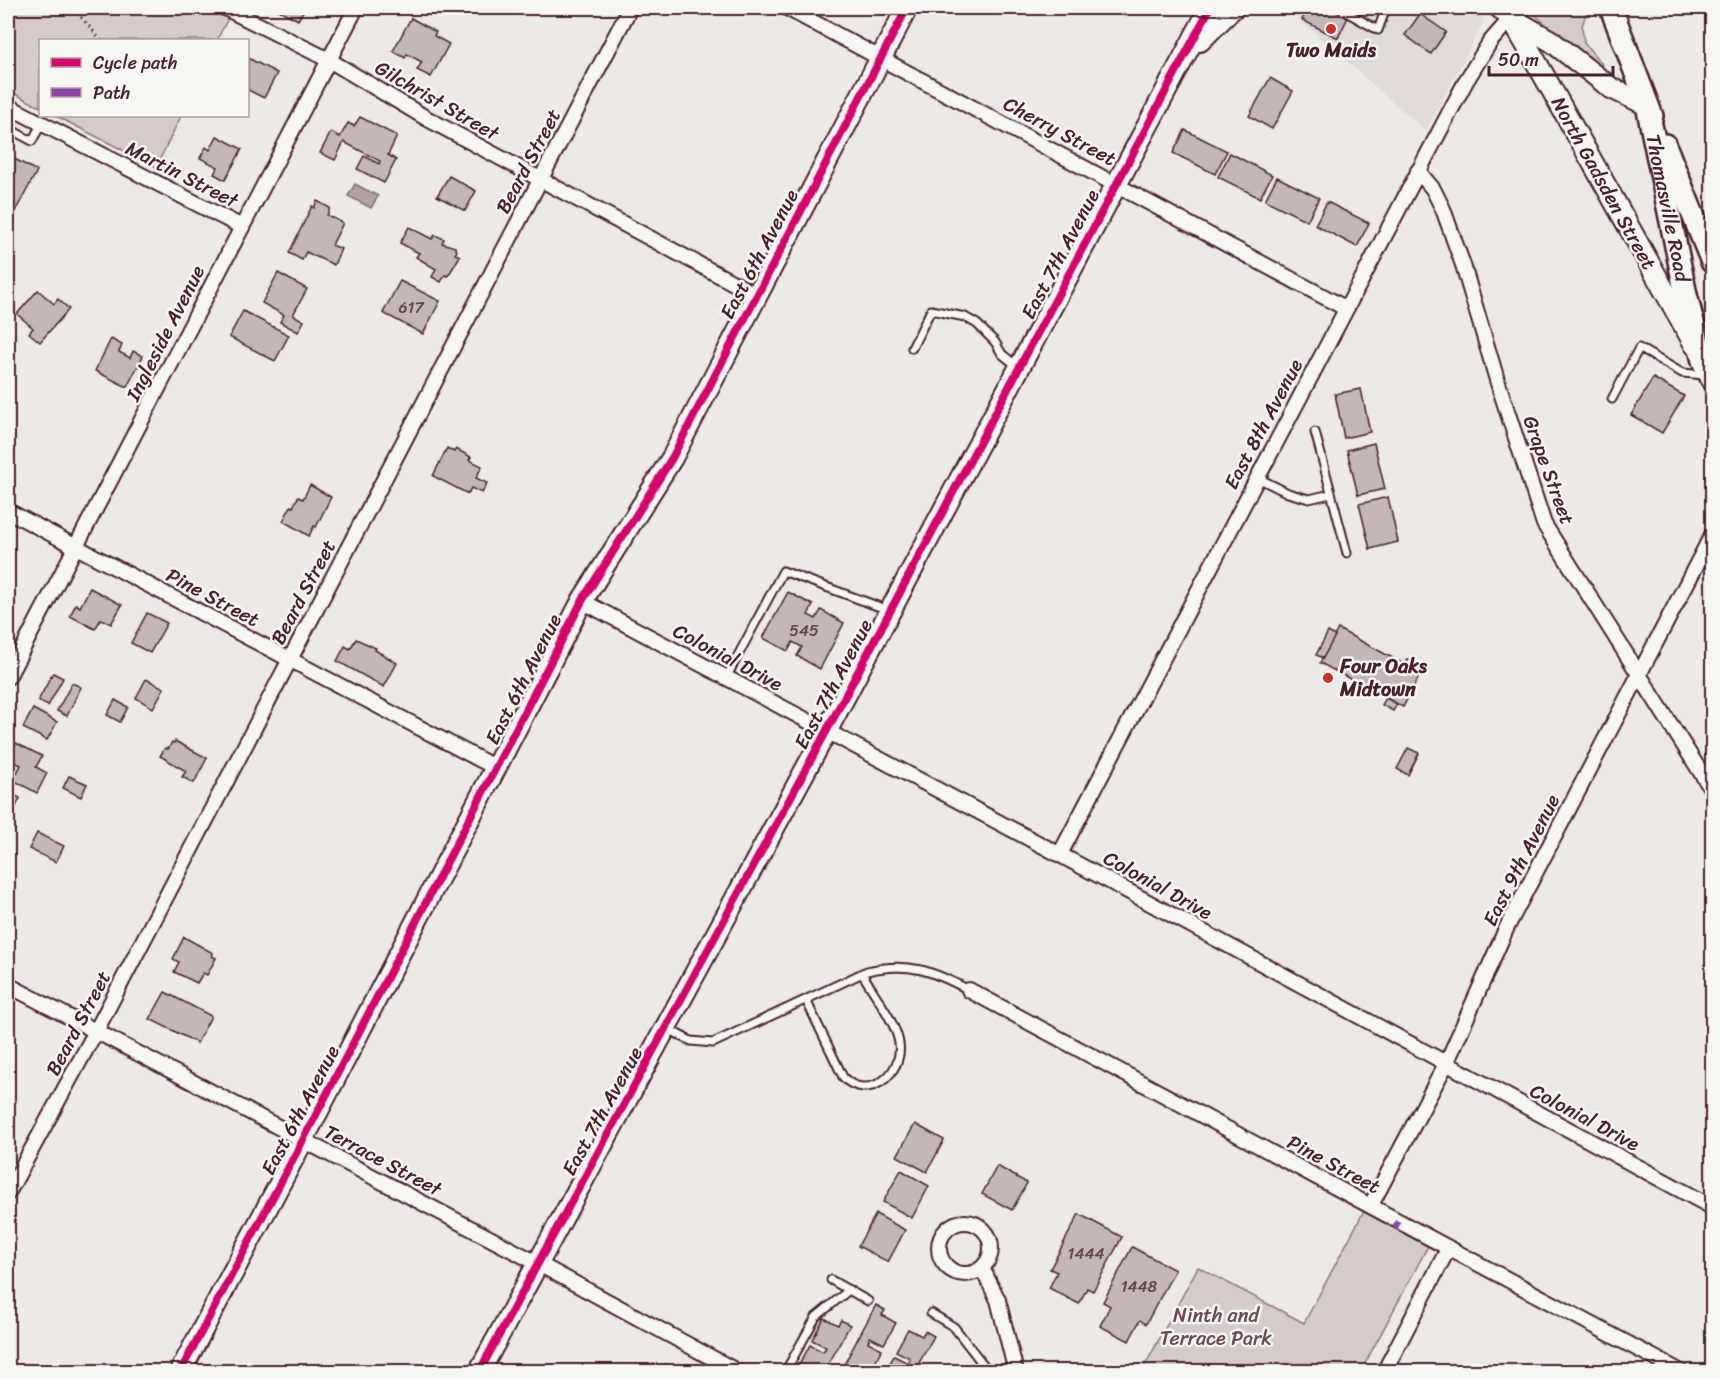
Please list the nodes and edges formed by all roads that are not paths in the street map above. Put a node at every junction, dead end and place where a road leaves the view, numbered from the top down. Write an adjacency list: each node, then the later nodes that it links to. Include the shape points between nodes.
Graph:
1 (225, 8): 13 (street, Gilchrist Street)
2 (356, 8): 13 (street, Ingleside Avenue)
3 (630, 8): 20 (street, Beard Street)
4 (787, 8): 12 (street, Cherry Street)
5 (907, 8): 12 (street, East 6th Avenue)
6 (1210, 8): 14 (street, East 7th Avenue)
7 (1233, 8): 14 (street, East 7th Avenue)
8 (1339, 8): 9 (lane, via 1378,30)
9 (1386, 8)
10 (1611, 8): 15 (main road, Thomasville Road)
11 (1506, 13): 15 (street, via 1551,41 1611,88); 19 (street, East 8th Avenue); 28 (street, North Gadsden Street)
12 (881, 57): 21 (street, Cherry Street); 24 (street, East 6th Avenue)
13 (329, 60): 20 (street, Gilchrist Street, via 426,118); 22 (street, Ingleside Avenue)
14 (1183, 61): 21 (street, East 7th Avenue)
15 (1647, 105): 23 (main road, Thomasville Road); 28 (main road, Thomasville Road, via 1683,279)
16 (8, 106): 17 (street, Martin Street)
17 (42, 123): 18 (lane, via 32,141); 22 (street, Martin Street)
18 (8, 128)
19 (1418, 171): 25 (street, East 8th Avenue); 40 (street, Grape Street, via 1443,209 1460,256 1544,524)
20 (541, 179): 24 (street, Gilchrist Street); 39 (street, Beard Street)
21 (1116, 183): 25 (street, Cherry Street); 27 (street, East 7th Avenue)
22 (242, 227): 35 (street, Ingleside Avenue)
23 (1713, 262)
24 (756, 295): 37 (street, East 6th Avenue, via 672,458)
25 (1345, 308): 31 (street, East 8th Avenue)
26 (912, 348): 27 (lane, via 932,310 965,317 977,324 1002,354)
27 (1019, 367): 38 (street, East 7th Avenue)
28 (1709, 372): 29 (lane, via 1682,373 1639,348)
29 (1612, 399)
30 (1315, 432): 32 (lane)
31 (1257, 477): 32 (lane, via 1308,499); 46 (street, East 8th Avenue)
32 (1331, 494): 36 (lane)
33 (8, 512): 35 (street, Pine Street)
34 (1713, 535): 40 (street, East 9th Avenue)
35 (75, 547): 39 (street, Pine Street); 41 (street, Ingleside Avenue)
36 (1347, 553)
37 (582, 601): 42 (street, Colonial Drive); 44 (street, East 6th Avenue)
38 (890, 611): 42 (lane, via 783,571); 43 (street, East 7th Avenue)
39 (290, 660): 44 (street, Pine Street); 52 (street, Beard Street)
40 (1640, 674): 45 (street, Grape Street); 53 (street, East 9th Avenue, via 1507,927)
41 (8, 677)
42 (726, 678): 43 (street, Colonial Drive)
43 (826, 732): 46 (street, Colonial Drive); 51 (street, East 7th Avenue)
44 (496, 768): 54 (street, East 6th Avenue)
45 (1713, 790)
46 (1060, 854): 53 (street, Colonial Drive)
47 (862, 973): 49 (lane, via 889,966 919,968); 50 (lane); 50 (lane, via 899,1042 900,1056 894,1070 879,1084 864,1089 850,1085 843,1077)
48 (8, 985): 52 (street, Terrace Street)
49 (969, 990): 56 (street, Pine Street)
50 (806, 1000): 51 (lane, via 713,1043 692,1041)
51 (666, 1029): 59 (street, East 7th Avenue)
52 (96, 1031): 54 (street, Terrace Street); 55 (street, Beard Street)
53 (1446, 1064): 56 (street, East 9th Avenue); 57 (street, Colonial Drive)
54 (303, 1140): 59 (street, Terrace Street); 66 (street, East 6th Avenue)
55 (8, 1193)
56 (1371, 1205): 58 (street, Pine Street)
57 (1713, 1207)
58 (1448, 1249): 71 (street); 72 (street, Pine Street)
59 (537, 1263): 65 (street, Terrace Street); 67 (street, East 7th Avenue)
60 (982, 1268): 70 (street, via 998,1300)
61 (831, 1280): 62 (lane)
62 (849, 1290): 63 (lane); 68 (lane, via 816,1317)
63 (868, 1301)
64 (931, 1313): 69 (lane, via 954,1327)
65 (733, 1370)
66 (180, 1371)
67 (479, 1371)
68 (785, 1371)
69 (989, 1371)
70 (1016, 1371)
71 (1384, 1371)
72 (1681, 1371)

